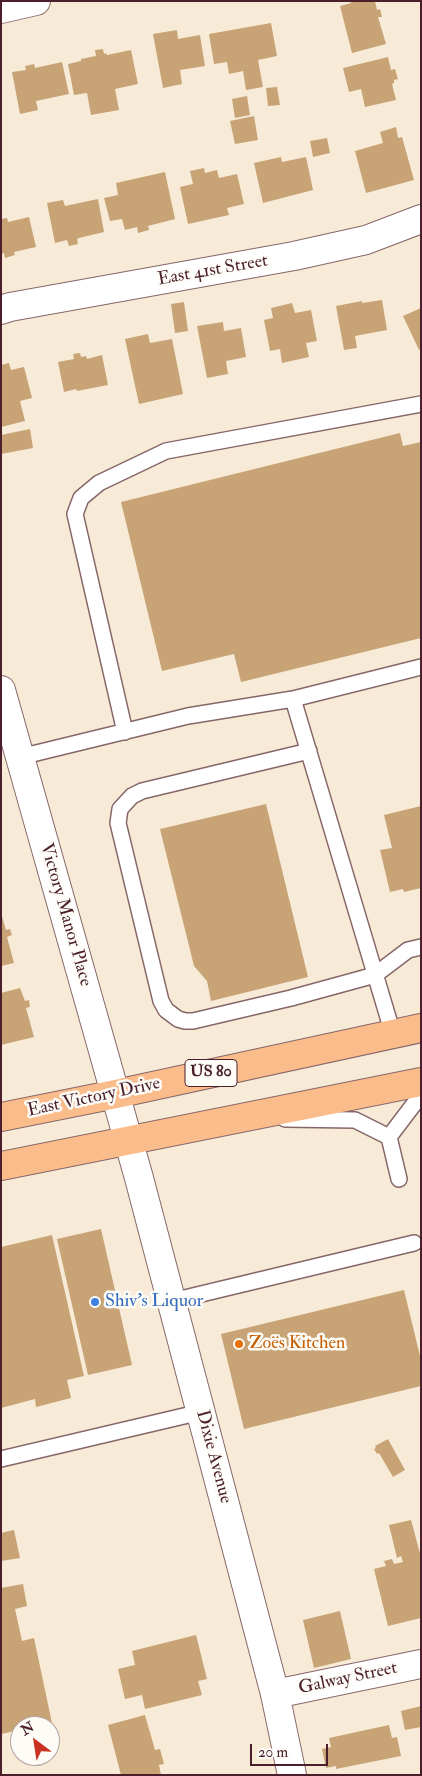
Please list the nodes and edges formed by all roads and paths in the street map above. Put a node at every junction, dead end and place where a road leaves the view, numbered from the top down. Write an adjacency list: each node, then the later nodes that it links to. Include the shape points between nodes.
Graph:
1 (36, 1): 2 (street)
2 (1, 9)
3 (421, 219): 4 (street, East 41st Street, via 366,240 294,256)
4 (1, 310)
5 (421, 404): 9 (lane, via 166,451 98,483 81,498 76,514)
6 (421, 667): 8 (lane)
7 (1, 690): 11 (street, Victory Manor Place)
8 (293, 699): 9 (lane, via 188,716); 10 (lane)
9 (124, 732): 11 (lane)
10 (309, 751): 13 (lane); 13 (lane, via 142,790 120,810 118,823 161,1001 166,1010 178,1019 193,1021)
11 (20, 757): 17 (street, Victory Manor Place)
12 (421, 947): 13 (lane, via 408,950)
13 (375, 975): 15 (lane)
14 (421, 1028): 15 (main road, East Victory Drive / US 80)
15 (393, 1034): 17 (main road, East Victory Drive / US 80)
16 (421, 1082): 20 (main road)
17 (116, 1094): 19 (main road, East Victory Drive / US 80); 22 (street, Victory Manor Place)
18 (421, 1098): 21 (lane)
19 (1, 1116)
20 (246, 1118): 21 (lane, via 356,1120); 22 (main road)
21 (390, 1137): 24 (lane)
22 (129, 1141): 23 (main road); 26 (street, Dixie Avenue)
23 (1, 1166)
24 (399, 1179)
25 (414, 1243): 26 (lane)
26 (172, 1301): 27 (street, Dixie Avenue)
27 (201, 1412): 28 (lane); 30 (street, Dixie Avenue)
28 (1, 1460)
29 (421, 1664): 30 (street, Galway Street)
30 (276, 1694): 31 (street, Dixie Avenue)
31 (292, 1775)

